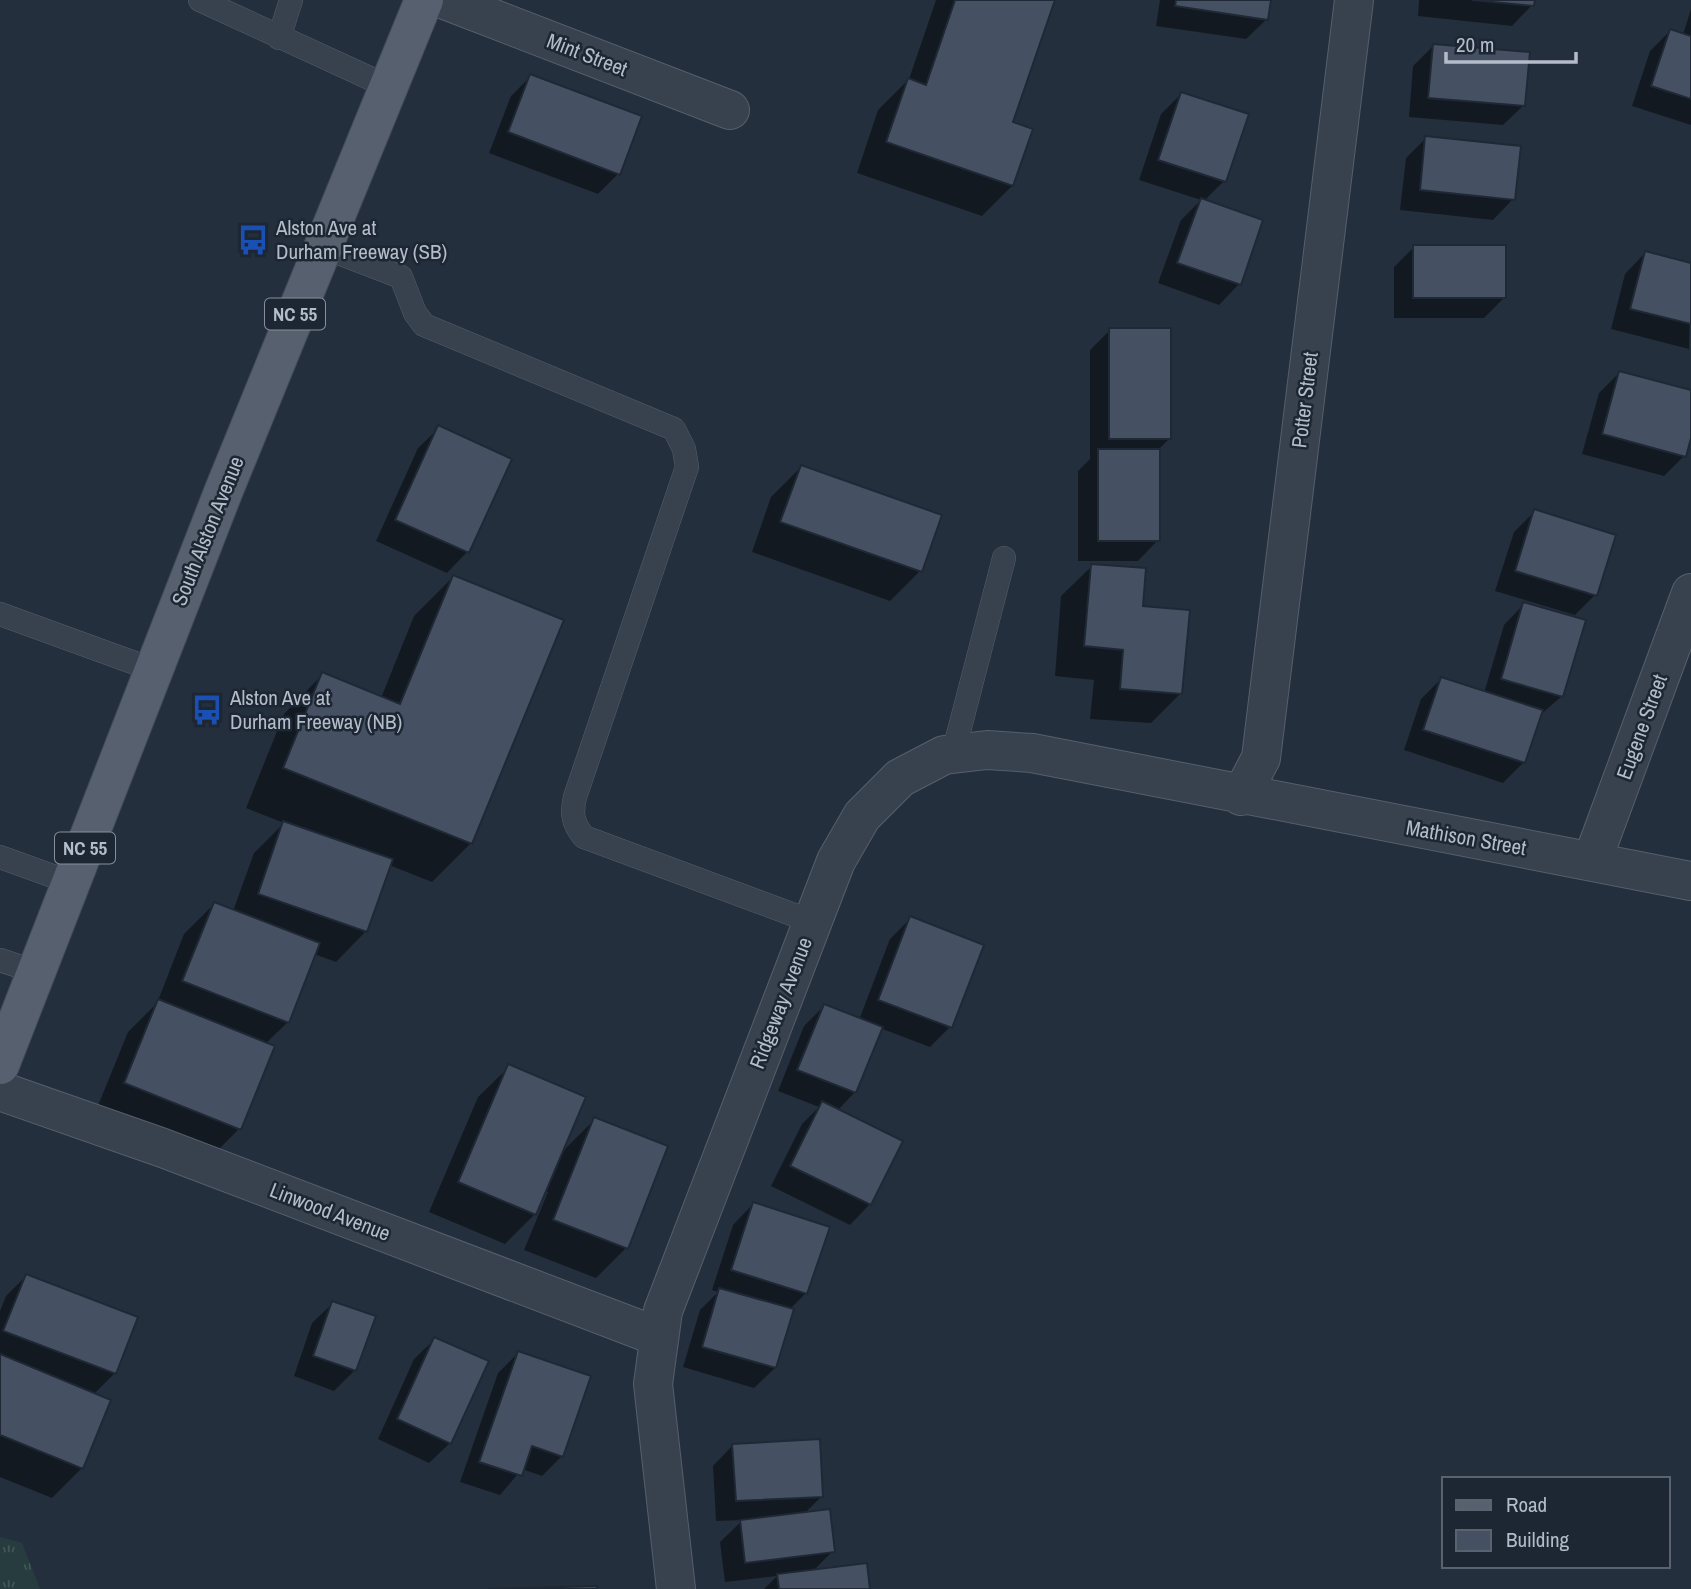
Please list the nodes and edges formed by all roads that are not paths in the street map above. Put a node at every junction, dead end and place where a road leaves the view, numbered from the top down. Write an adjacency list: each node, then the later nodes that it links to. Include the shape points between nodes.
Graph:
1 (200, 0): 6 (lane)
2 (291, 0): 7 (lane)
3 (424, 0): 8 (main road, South Alston Avenue / NC 55)
4 (445, 0): 9 (street, Mint Street)
5 (1354, 0): 16 (street, Potter Street, via 1261,758)
6 (247, 10): 7 (lane)
7 (279, 38): 8 (lane)
8 (389, 87): 10 (main road, South Alston Avenue / NC 55)
9 (730, 110)
10 (323, 247): 14 (main road, South Alston Avenue / NC 55); 21 (lane, via 401,277 424,325 674,429 687,467 575,797 576,827 584,837)
11 (1004, 558): 15 (lane)
12 (1691, 593): 18 (street, Eugene Street)
13 (0, 614): 14 (lane)
14 (154, 670): 20 (main road, South Alston Avenue / NC 55)
15 (953, 754): 16 (street, Ridgeway Avenue, via 1032,752); 21 (street, Ridgeway Avenue, via 900,778 862,816 836,861)
16 (1241, 796): 18 (street, Mathison Street)
17 (0, 857): 20 (lane)
18 (1592, 861): 19 (street, Mathison Street)
19 (1691, 881)
20 (72, 883): 23 (main road, South Alston Avenue / NC 55)
21 (813, 922): 26 (street, Ridgeway Avenue, via 668,1296)
22 (0, 960): 23 (lane)
23 (36, 972): 24 (main road, South Alston Avenue / NC 55)
24 (0, 1065)
25 (0, 1091): 26 (street, Linwood Avenue, via 163,1148)
26 (659, 1337): 27 (street, Ridgeway Avenue, via 653,1384)
27 (676, 1589)

